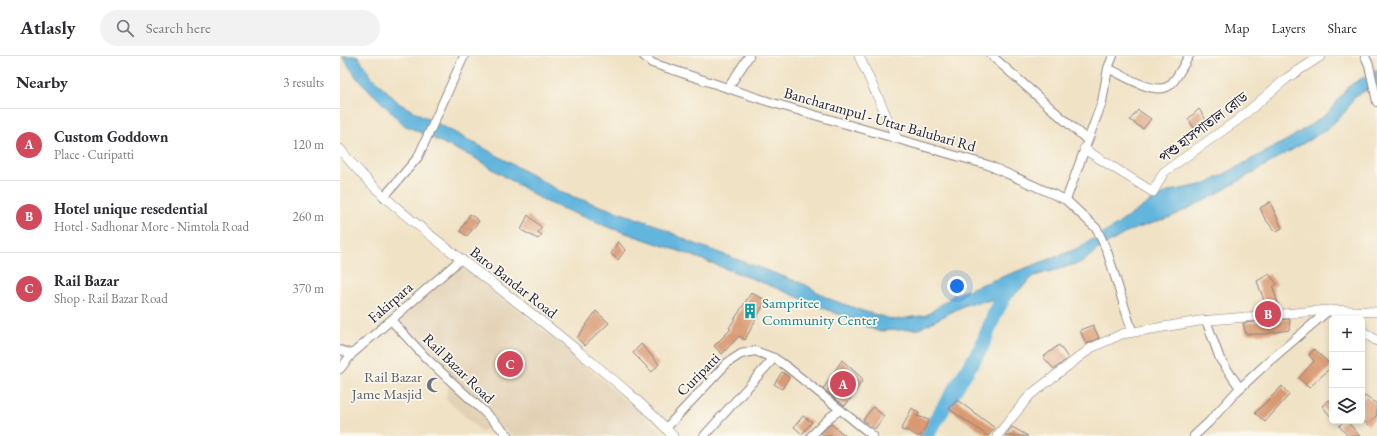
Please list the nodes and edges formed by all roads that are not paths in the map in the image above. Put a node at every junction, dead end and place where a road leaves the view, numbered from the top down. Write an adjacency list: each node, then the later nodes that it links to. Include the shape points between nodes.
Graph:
1 (464, 56): 16 (street, via 418,157)
2 (644, 56): 11 (street, Bancharampul - Uttar Balubari Rd, via 652,63)
3 (749, 56): 11 (street)
4 (859, 56): 13 (street)
5 (992, 56): 14 (street)
6 (1113, 56): 10 (street)
7 (1189, 56): 10 (street, via 1167,87 1150,88)
8 (1321, 56): 14 (street, পশু হাসপাতাল রোড, via 1287,78 1239,119 1164,172 1153,192)
9 (1365, 56): 12 (street)
10 (1108, 68): 14 (street, via 1102,102)
11 (728, 88): 13 (street, Bancharampul - Uttar Balubari Rd)
12 (1376, 95)
13 (897, 139): 17 (street, Bancharampul - Uttar Balubari Rd, via 988,165)
14 (1086, 145): 17 (street)
15 (340, 149): 16 (street, Baro Bandar Road)
16 (384, 197): 18 (street, Baro Bandar Road)
17 (1066, 200): 24 (street, Bancharampul - Uttar Balubari Rd, via 1097,229 1107,251)
18 (461, 259): 22 (street, Fakirpara); 33 (street, Baro Bandar Road, via 613,379)
19 (1329, 310): 20 (street); 21 (street); 23 (street); 31 (street)
20 (1377, 312)
21 (1338, 316)
22 (391, 320): 28 (street, Fakirpara); 34 (street, Rail Bazar Road, via 426,358)
23 (1206, 320): 24 (street); 31 (street, via 1220,359)
24 (1132, 331): 39 (street, via 1091,348 1030,395)
25 (1365, 333): 26 (street)
26 (1377, 341)
27 (340, 350): 28 (street)
28 (352, 354): 30 (street, Fakirpara)
29 (774, 358): 32 (street, Curipatti); 33 (street, Curipatti, via 756,351 741,354 727,363); 36 (street)
30 (340, 369)
31 (1240, 388): 40 (street)
32 (840, 410): 37 (street); 38 (street, Curipatti)
33 (666, 428): 35 (street, Baro Bandar Road)
34 (508, 436)
35 (673, 436)
36 (704, 436)
37 (811, 436)
38 (873, 436)
39 (997, 436)
40 (1194, 436)

